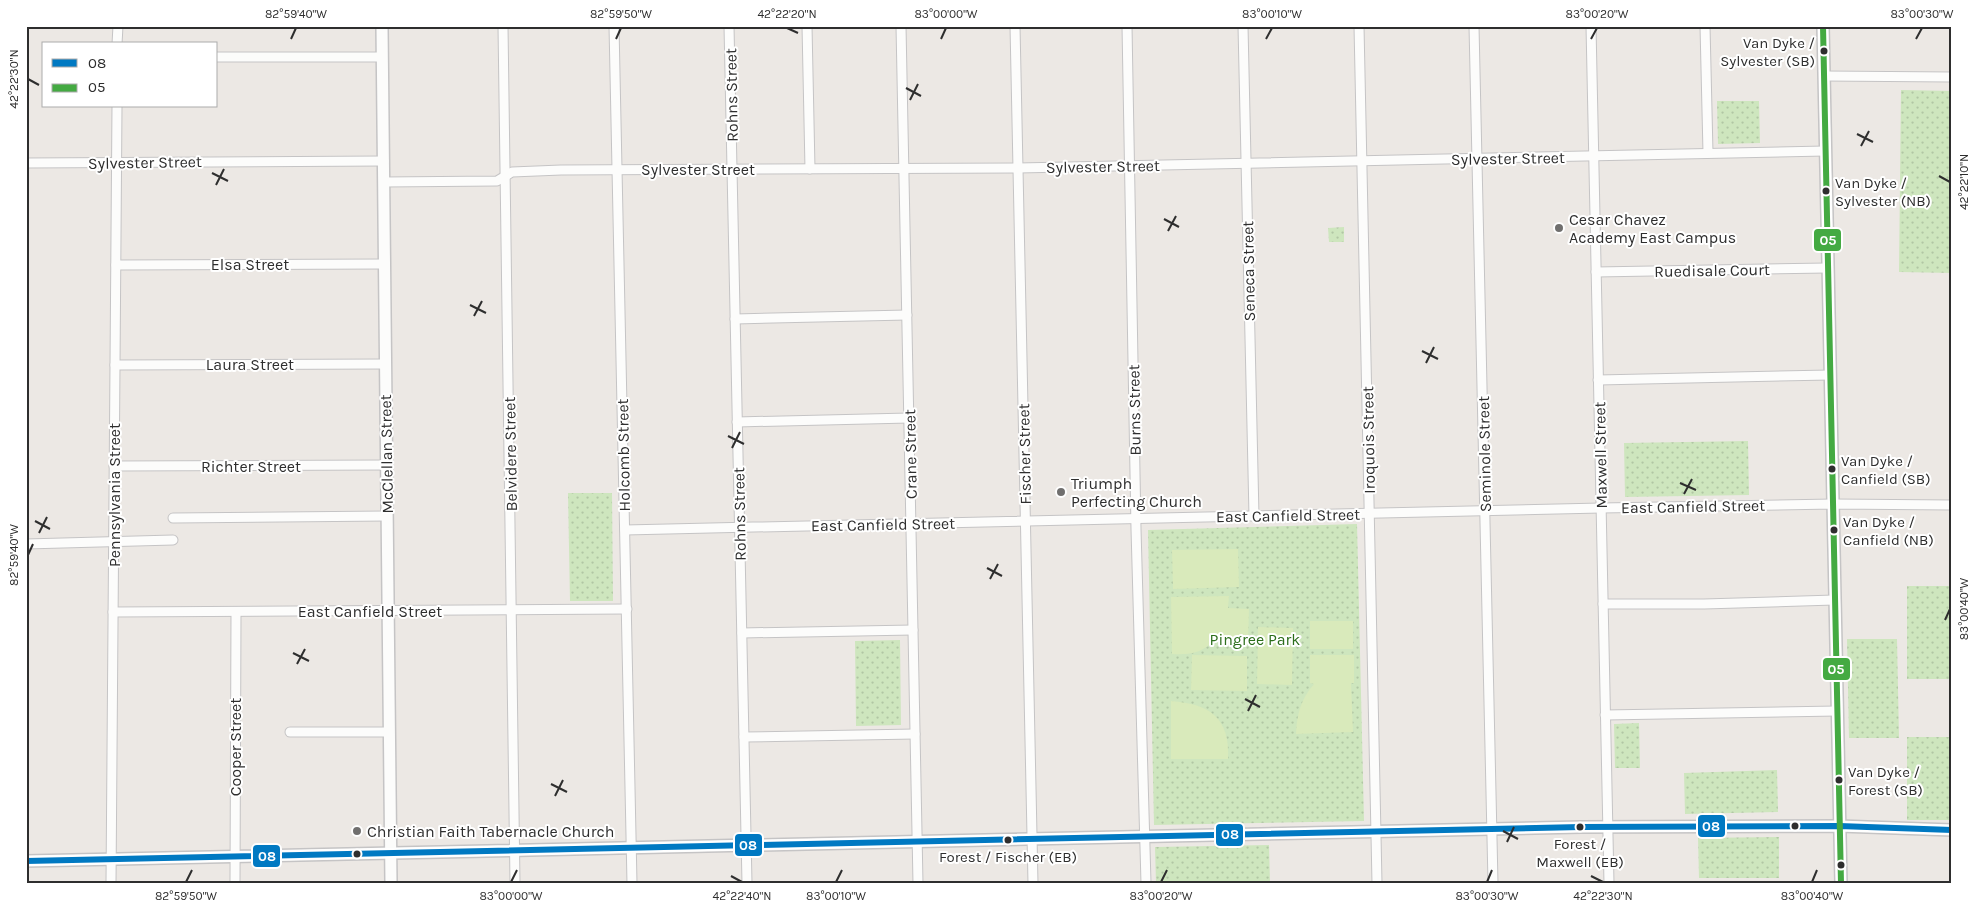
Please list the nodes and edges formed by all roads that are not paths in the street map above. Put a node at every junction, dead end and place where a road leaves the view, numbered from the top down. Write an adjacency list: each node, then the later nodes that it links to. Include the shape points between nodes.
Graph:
1 (118, 26): 16 (street)
2 (382, 26): 18 (main road, McClellan Street)
3 (504, 26): 37 (street, Belvidere Street)
4 (614, 26): 36 (street, Holcomb Street)
5 (729, 26): 34 (street, Rohns Street)
6 (807, 26): 35 (street)
7 (901, 26): 32 (street, Crane Street)
8 (1015, 26): 33 (street, Fischer Street)
9 (1127, 26): 31 (street, Burns Street)
10 (1243, 26): 30 (street, Seneca Street)
11 (1359, 26): 28 (street, Iroquois Street)
12 (1474, 26): 25 (street, Seminole Street)
13 (1591, 26): 24 (street, Maxwell Street)
14 (1705, 26): 23 (street)
15 (1823, 26): 19 (main road)
16 (117, 42)
17 (218, 57): 18 (street)
18 (382, 57): 26 (main road, McClellan Street)
19 (1824, 76): 20 (street); 22 (main road)
20 (1952, 77)
21 (117, 108): 27 (street, Pennsylvania Street)
22 (1825, 151): 23 (street, Sylvester Street); 41 (main road)
23 (1708, 153): 24 (street, Sylvester Street)
24 (1593, 157): 25 (street, Sylvester Street); 42 (street, Maxwell Street)
25 (1477, 159): 28 (street, Sylvester Street); 56 (street, Seminole Street)
26 (384, 160): 27 (street, Sylvester Street); 38 (main road, McClellan Street)
27 (117, 161): 29 (street, Sylvester Street); 40 (street, Pennsylvania Street)
28 (1362, 161): 30 (street, Sylvester Street); 57 (street, Iroquois Street)
29 (26, 163)
30 (1246, 164): 31 (street, Sylvester Street); 59 (street, Seneca Street)
31 (1130, 166): 33 (street, Sylvester Street); 61 (street, Burns Street)
32 (904, 168): 33 (street, Sylvester Street); 35 (street, Sylvester Street); 43 (street, Crane Street)
33 (1018, 168): 62 (street, Fischer Street)
34 (732, 169): 35 (street, Sylvester Street); 36 (street, Sylvester Street); 44 (street, Rohns Street)
35 (810, 169)
36 (617, 170): 37 (street, Sylvester Street, via 516,172); 65 (street, Holcomb Street)
37 (505, 176): 38 (street, Sylvester Street, via 497,181); 72 (street, Belvidere Street)
38 (384, 182): 39 (main road, McClellan Street)
39 (385, 264): 40 (street, Elsa Street); 45 (main road, McClellan Street)
40 (116, 265): 46 (street, Pennsylvania Street)
41 (1827, 268): 42 (street, Ruedisale Court); 47 (main road)
42 (1596, 272): 48 (street, Maxwell Street)
43 (907, 315): 44 (street); 49 (street, Crane Street)
44 (735, 319): 50 (street, Rohns Street)
45 (386, 364): 46 (street, Laura Street); 51 (main road, McClellan Street)
46 (115, 365): 52 (street, Pennsylvania Street)
47 (1830, 375): 48 (street); 53 (main road)
48 (1598, 380): 55 (street, Maxwell Street)
49 (909, 418): 50 (street); 63 (street, Crane Street)
50 (737, 422): 64 (street, Rohns Street)
51 (387, 465): 52 (street, Richter Street); 58 (main road, McClellan Street)
52 (114, 466): 67 (street, Pennsylvania Street)
53 (1832, 504): 54 (street, East Canfield Street); 55 (street, East Canfield Street); 69 (main road)
54 (1952, 506)
55 (1601, 508): 56 (street, East Canfield Street); 70 (street, Maxwell Street)
56 (1485, 510): 57 (street, East Canfield Street); 86 (street, Seminole Street)
57 (1370, 513): 59 (street, East Canfield Street); 88 (street, Iroquois Street)
58 (387, 516): 60 (street); 73 (main road, McClellan Street)
59 (1254, 516): 61 (street, East Canfield Street)
60 (173, 518)
61 (1136, 518): 62 (street, East Canfield Street); 89 (street, Burns Street)
62 (1025, 521): 63 (street, East Canfield Street); 90 (street, Fischer Street)
63 (911, 523): 64 (street, East Canfield Street); 76 (street, Crane Street)
64 (740, 527): 65 (street, East Canfield Street); 77 (street, Rohns Street)
65 (625, 530): 71 (street, Holcomb Street)
66 (173, 540): 67 (street)
67 (114, 541): 68 (street); 74 (street, Pennsylvania Street)
68 (26, 544)
69 (1834, 600): 70 (street); 78 (main road)
70 (1603, 604): 79 (street, Maxwell Street)
71 (626, 609): 72 (street, East Canfield Street); 93 (street, Holcomb Street)
72 (512, 610): 73 (street, East Canfield Street); 94 (street, Belvidere Street)
73 (388, 611): 75 (street, East Canfield Street); 81 (main road, McClellan Street)
74 (113, 612): 75 (street, East Canfield Street); 97 (street, Pennsylvania Street)
75 (236, 612): 96 (street, Cooper Street)
76 (913, 630): 77 (street); 82 (street, Crane Street)
77 (742, 633): 83 (street, Rohns Street)
78 (1837, 711): 79 (street); 84 (main road)
79 (1605, 715): 85 (street, Maxwell Street)
80 (290, 732): 81 (street)
81 (389, 732): 95 (main road, McClellan Street)
82 (915, 734): 83 (street); 91 (street, Crane Street)
83 (744, 737): 92 (street, Rohns Street)
84 (1839, 826): 85 (main road); 87 (main road); 111 (main road)
85 (1608, 828): 86 (main road); 110 (street, Maxwell Street)
86 (1492, 829): 88 (main road); 109 (street, Seminole Street)
87 (1952, 830)
88 (1376, 831): 89 (main road); 108 (street, Iroquois Street)
89 (1145, 837): 90 (main road); 107 (street, Burns Street)
90 (1032, 838): 91 (main road); 106 (street, Fischer Street)
91 (918, 842): 92 (main road); 105 (street, Crane Street)
92 (746, 845): 93 (main road); 104 (street, Rohns Street)
93 (632, 848): 94 (main road); 103 (street, Holcomb Street)
94 (514, 850): 95 (main road); 102 (street, Belvidere Street)
95 (390, 853): 96 (main road); 101 (main road, McClellan Street)
96 (235, 856): 97 (main road); 100 (street, Cooper Street)
97 (111, 859): 98 (main road); 99 (street, Pennsylvania Street)
98 (26, 861)
99 (111, 883)
100 (235, 883)
101 (391, 883)
102 (515, 883)
103 (632, 883)
104 (747, 883)
105 (918, 883)
106 (1033, 883)
107 (1146, 883)
108 (1377, 883)
109 (1493, 883)
110 (1609, 883)
111 (1840, 883)

